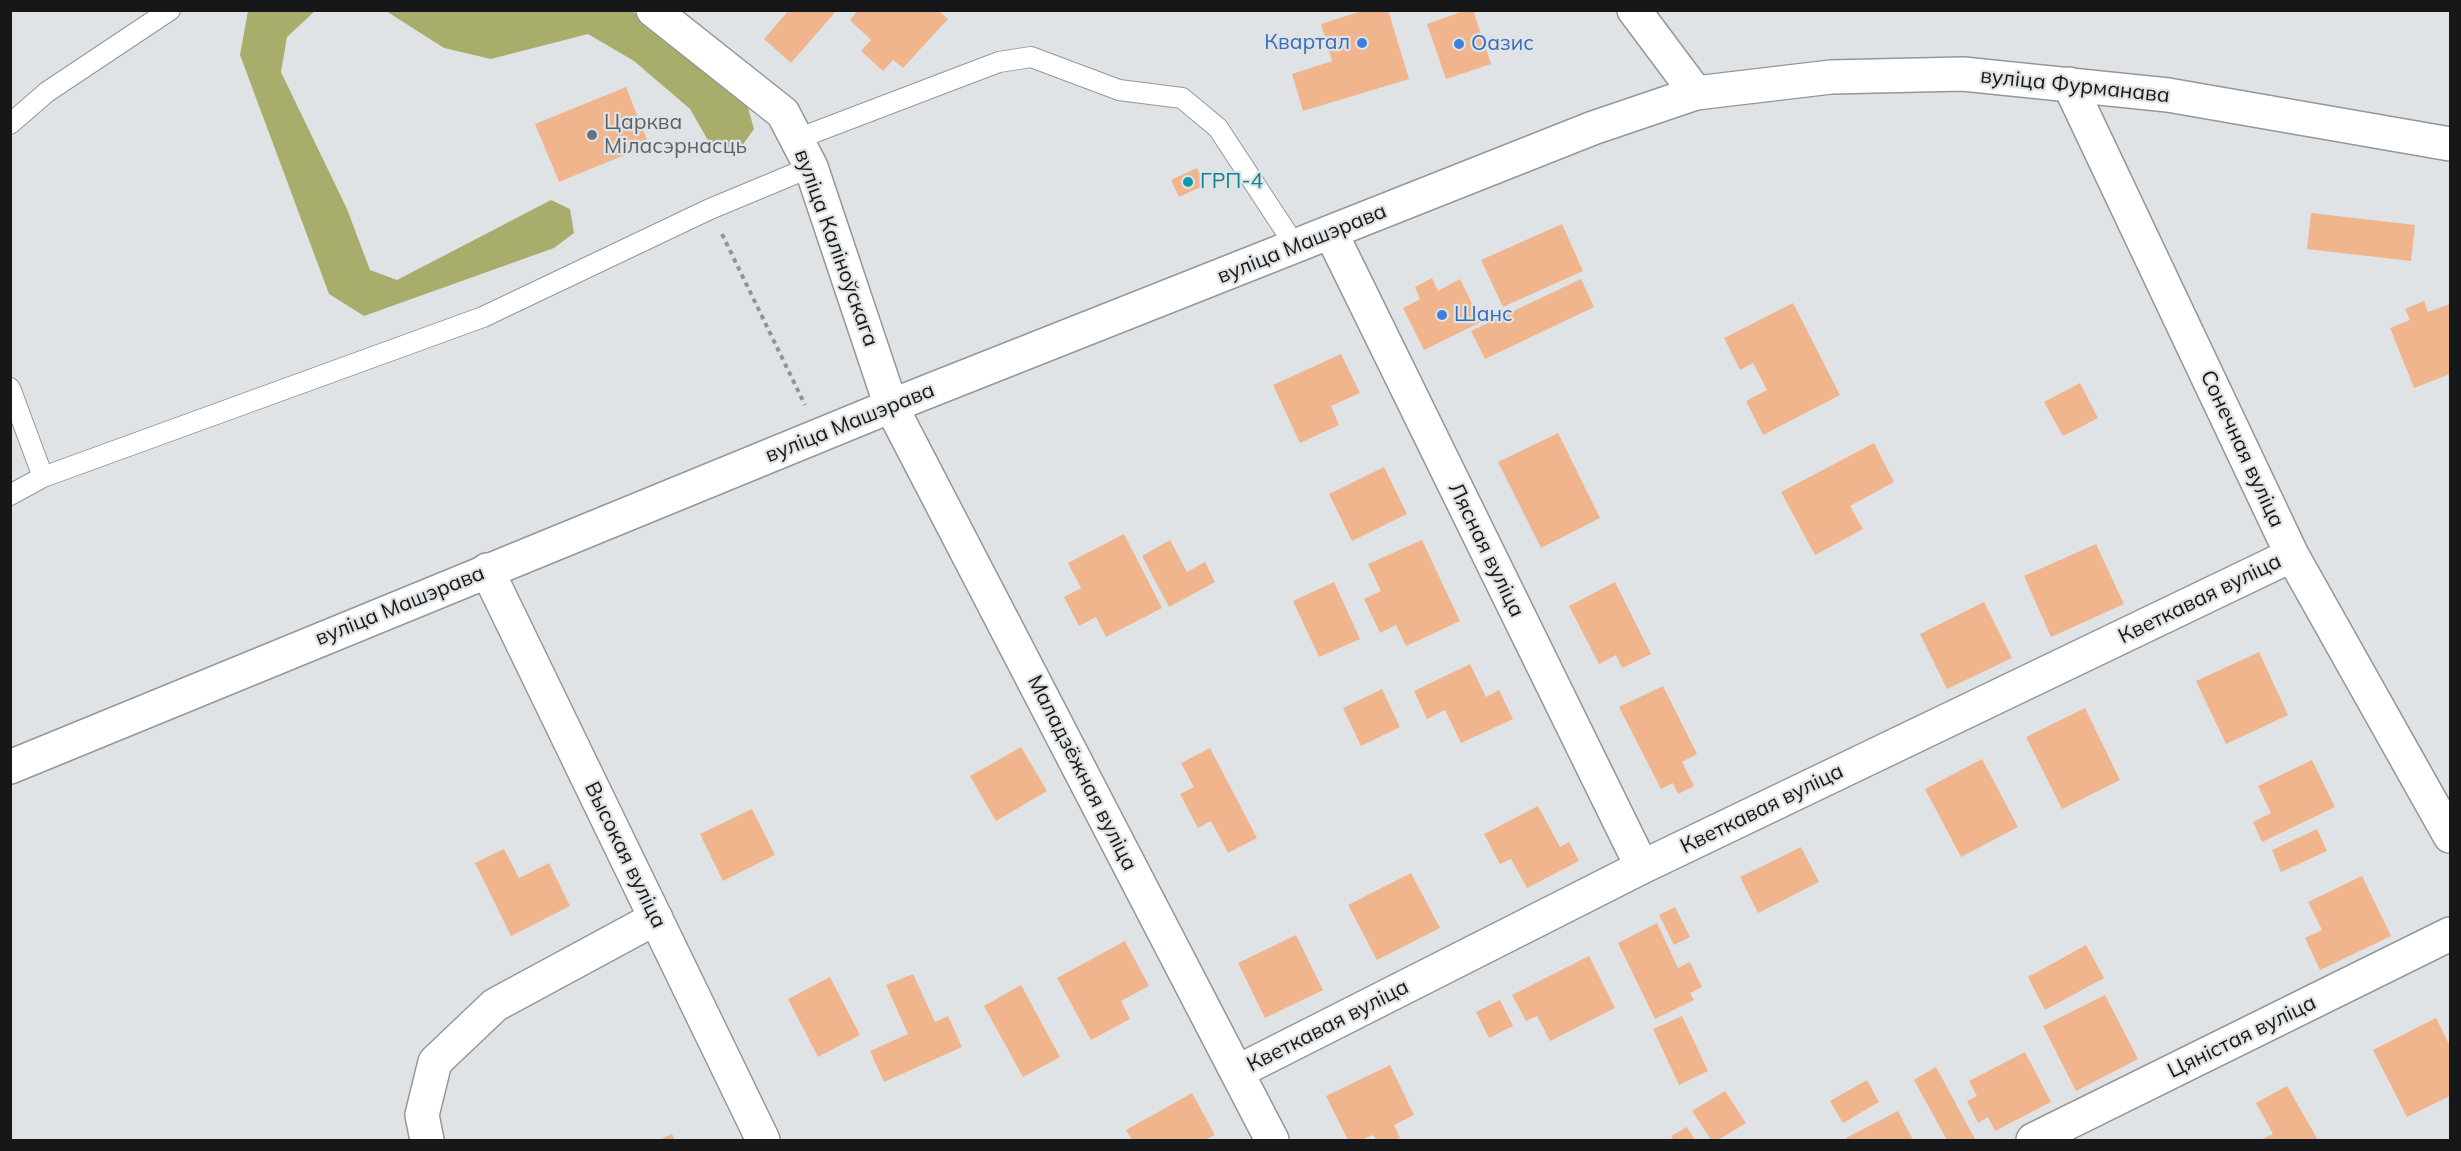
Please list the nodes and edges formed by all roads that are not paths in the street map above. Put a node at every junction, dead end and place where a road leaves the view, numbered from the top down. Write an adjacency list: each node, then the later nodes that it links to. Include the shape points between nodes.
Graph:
1 (653, 10): 8 (street, вуліца Каліноўскага, via 783,112)
2 (1634, 10): 5 (street)
3 (163, 12): 6 (lane, via 47,92)
4 (2069, 84): 5 (street, вуліца Фурманава, via 1963,75 1831,77); 7 (street, вуліца Фурманава, via 2168,95); 15 (street, Сонечная вуліца)
5 (1696, 93): 9 (street, вуліца Машэрава, via 1593,128)
6 (10, 124)
7 (2451, 144)
8 (804, 153): 10 (lane, via 999,62 1031,57 1119,90 1182,98 1218,128); 12 (street, вуліца Каліноўскага); 13 (lane, via 710,209 483,317)
9 (1331, 233): 10 (street, вуліца Машэрава); 19 (street, Лясная вуліца)
10 (1296, 246): 12 (street, вуліца Машэрава)
11 (10, 388): 13 (lane)
12 (891, 406): 16 (street, вуліца Машэрава); 22 (street, Маладзёжная вуліца)
13 (42, 477): 14 (lane)
14 (10, 495)
15 (2292, 555): 18 (street, Сонечная вуліца); 19 (street, Кветкавая вуліца)
16 (487, 570): 17 (street, вуліца Машэрава); 20 (street, Высокая вуліца)
17 (10, 767)
18 (2451, 836)
19 (1642, 867): 22 (street, Кветкавая вуліца)
20 (656, 918): 23 (street, via 495,1005 435,1062 422,1115); 24 (street, Высокая вуліца)
21 (2451, 934): 26 (street, Цяністая вуліца)
22 (1237, 1072): 25 (street, Маладзёжная вуліца)
23 (427, 1140)
24 (763, 1140)
25 (1272, 1140)
26 (2033, 1140)

